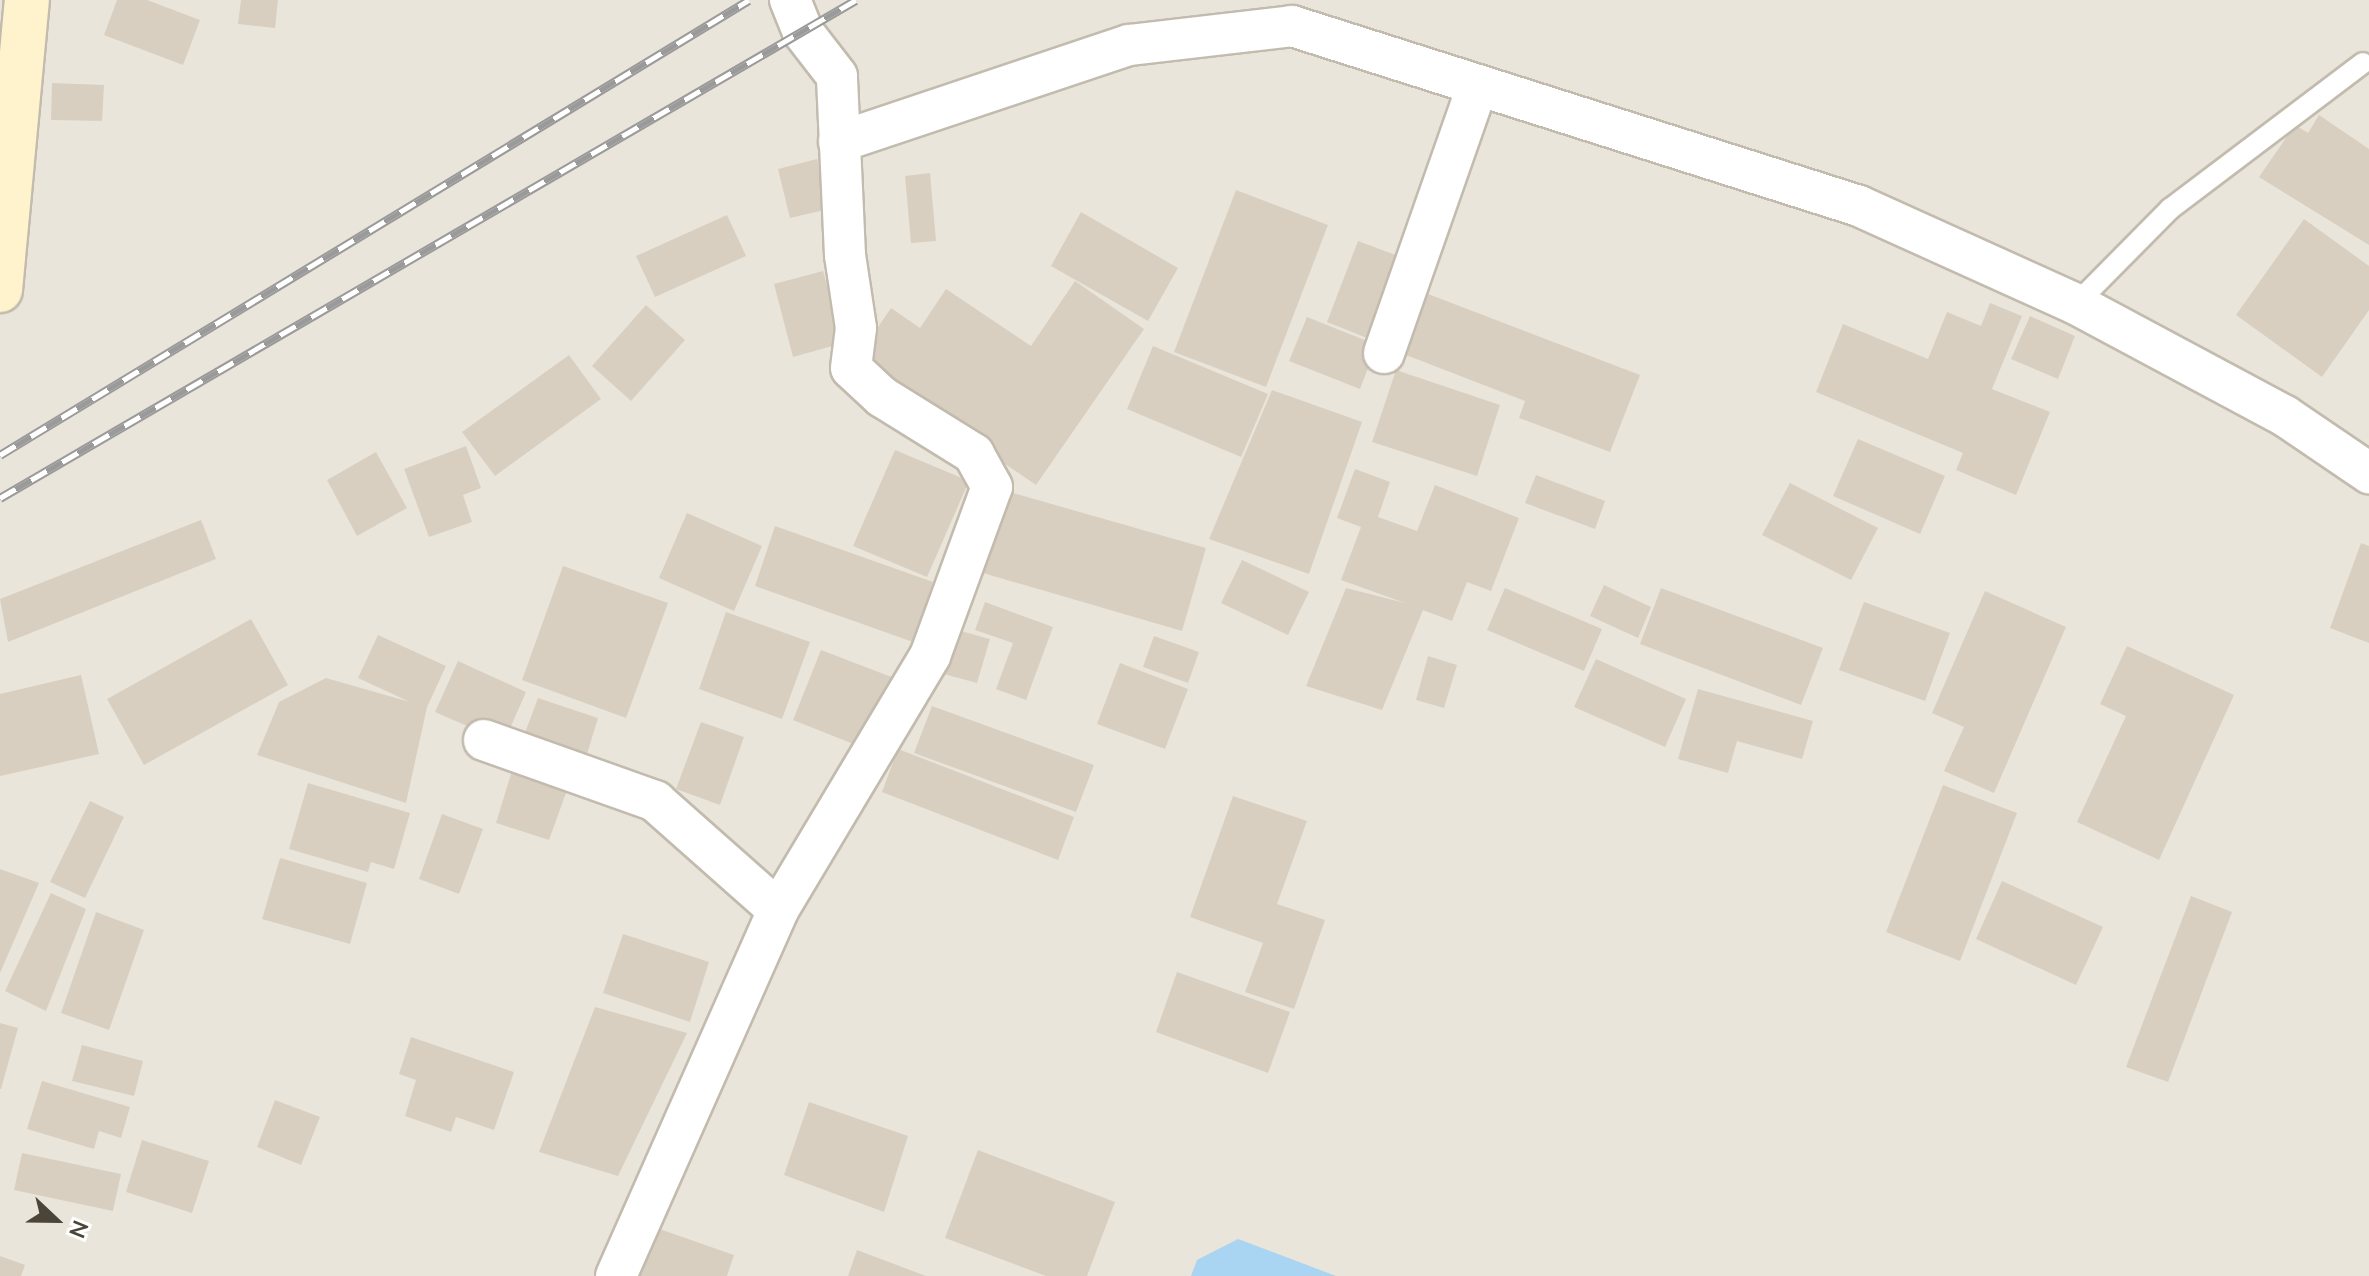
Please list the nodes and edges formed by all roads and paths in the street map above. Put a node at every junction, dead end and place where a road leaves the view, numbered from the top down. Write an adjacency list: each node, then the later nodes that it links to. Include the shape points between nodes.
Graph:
1 (27, 0): 6 (main road)
2 (790, 0): 5 (street, via 803,32 837,76)
3 (2363, 63): 7 (lane, via 2170,209)
4 (1477, 88): 5 (street, via 1292,26 1129,45); 7 (street, via 1859,206); 8 (street)
5 (839, 142): 11 (street, via 856,328 851,368 882,397 974,454 992,487 930,656)
6 (0, 290)
7 (2076, 304): 9 (street, via 2285,416)
8 (1384, 353)
9 (2369, 473)
10 (484, 740): 11 (street, via 655,801)
11 (778, 910): 12 (street)
12 (616, 1276)

